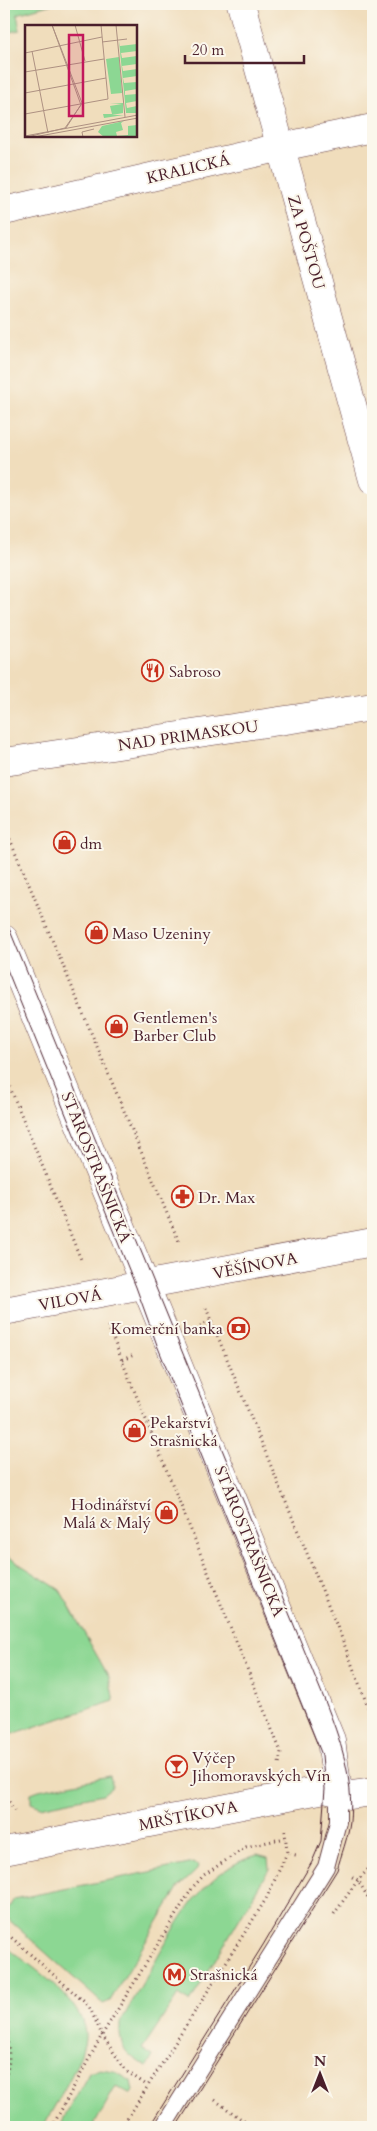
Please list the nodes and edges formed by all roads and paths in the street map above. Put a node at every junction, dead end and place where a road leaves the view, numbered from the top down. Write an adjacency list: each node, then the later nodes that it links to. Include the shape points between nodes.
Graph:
1 (241, 4): 3 (street, ZA POŠTOU)
2 (373, 128): 3 (street, KRALICKÁ)
3 (281, 147): 4 (street, KRALICKÁ); 5 (street, ZA POŠTOU)
4 (4, 211)
5 (373, 480)
6 (373, 708): 7 (street, NAD PRIMASKOU)
7 (4, 762)
8 (4, 825): 12 (path, via 175,1235)
9 (4, 939): 14 (street, STAROSTRAŠNICKÁ)
10 (4, 1073): 13 (path)
11 (373, 1242): 14 (street, VĚŠÍNOVA)
12 (184, 1248)
13 (83, 1266)
14 (141, 1286): 16 (street, VILOVÁ); 24 (street, STAROSTRAŠNICKÁ, via 331,1740)
15 (203, 1299): 18 (path)
16 (4, 1311)
17 (104, 1318): 21 (path)
18 (211, 1321): 19 (path); 22 (path, via 342,1636)
19 (200, 1326)
20 (134, 1355): 21 (path)
21 (122, 1360): 23 (path, via 281,1752)
22 (373, 1720)
23 (279, 1768)
24 (338, 1792): 25 (street, MRŠTÍKOVA, via 351,1795); 28 (street, MRŠTÍKOVA, via 325,1790 281,1797); 44 (lane, STAROSTRAŠNICKÁ, via 338,1822 326,1866)
25 (373, 1792)
26 (284, 1822): 27 (path)
27 (286, 1838): 29 (path); 38 (path, via 246,1847 204,1875 193,1887)
28 (4, 1851)
29 (287, 1853): 30 (path); 40 (path, via 266,1900)
30 (296, 1855)
31 (373, 1864): 33 (path)
32 (350, 1876): 33 (path)
33 (358, 1880): 34 (path); 35 (path)
34 (373, 1906)
35 (332, 1917)
36 (4, 1931): 38 (path, via 89,2006)
37 (4, 2028): 39 (path, via 9,2044 9,2070)
38 (102, 2035): 40 (path, via 126,2071); 42 (path)
39 (4, 2080)
40 (148, 2086): 43 (path)
41 (214, 2100): 45 (path)
42 (52, 2127)
43 (122, 2127)
44 (163, 2127)
45 (252, 2127)

